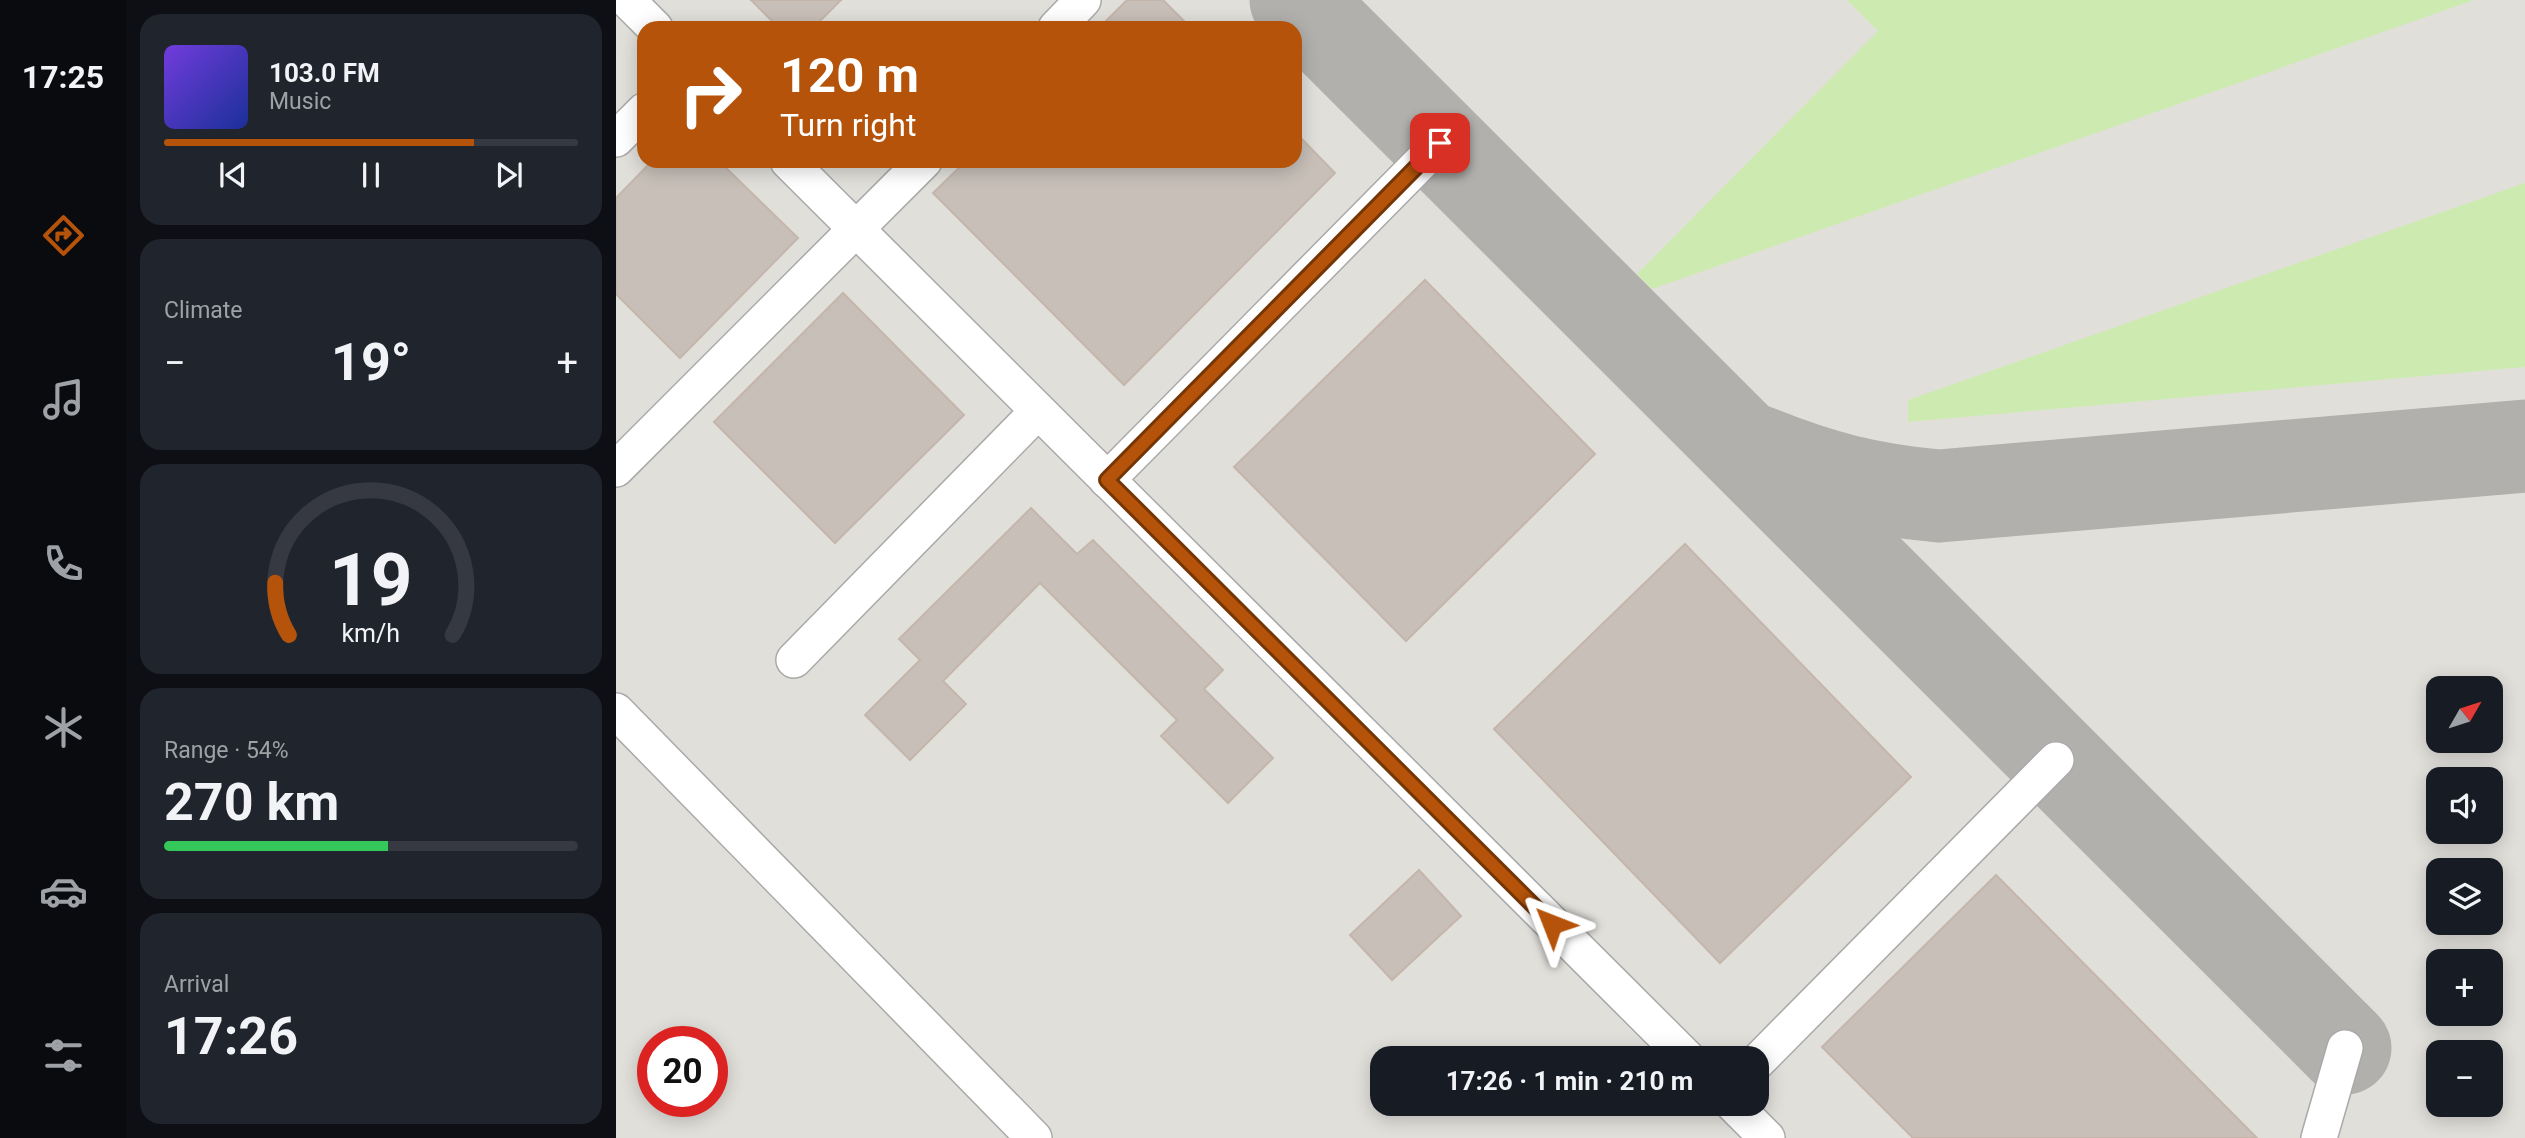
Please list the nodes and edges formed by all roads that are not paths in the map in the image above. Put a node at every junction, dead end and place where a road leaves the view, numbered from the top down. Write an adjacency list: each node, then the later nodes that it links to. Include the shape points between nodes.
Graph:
1 (626, 0): 3 (lane)
2 (1083, 0): 4 (lane)
3 (648, 21)
4 (1063, 21)
5 (637, 118): 6 (lane)
6 (616, 139)
7 (1440, 143): 13 (lane)
8 (795, 168): 10 (lane)
9 (917, 168): 10 (lane)
10 (856, 230): 11 (lane); 12 (lane)
11 (1038, 411): 13 (lane); 14 (lane)
12 (616, 468)
13 (1107, 480): 17 (lane)
14 (794, 660)
15 (616, 711): 21 (lane)
16 (2056, 760): 19 (lane)
17 (1675, 1046)
18 (2345, 1048): 23 (lane)
19 (1769, 1050)
20 (1746, 1116): 22 (lane)
21 (1019, 1133)
22 (1767, 1138)
23 (2319, 1138)

